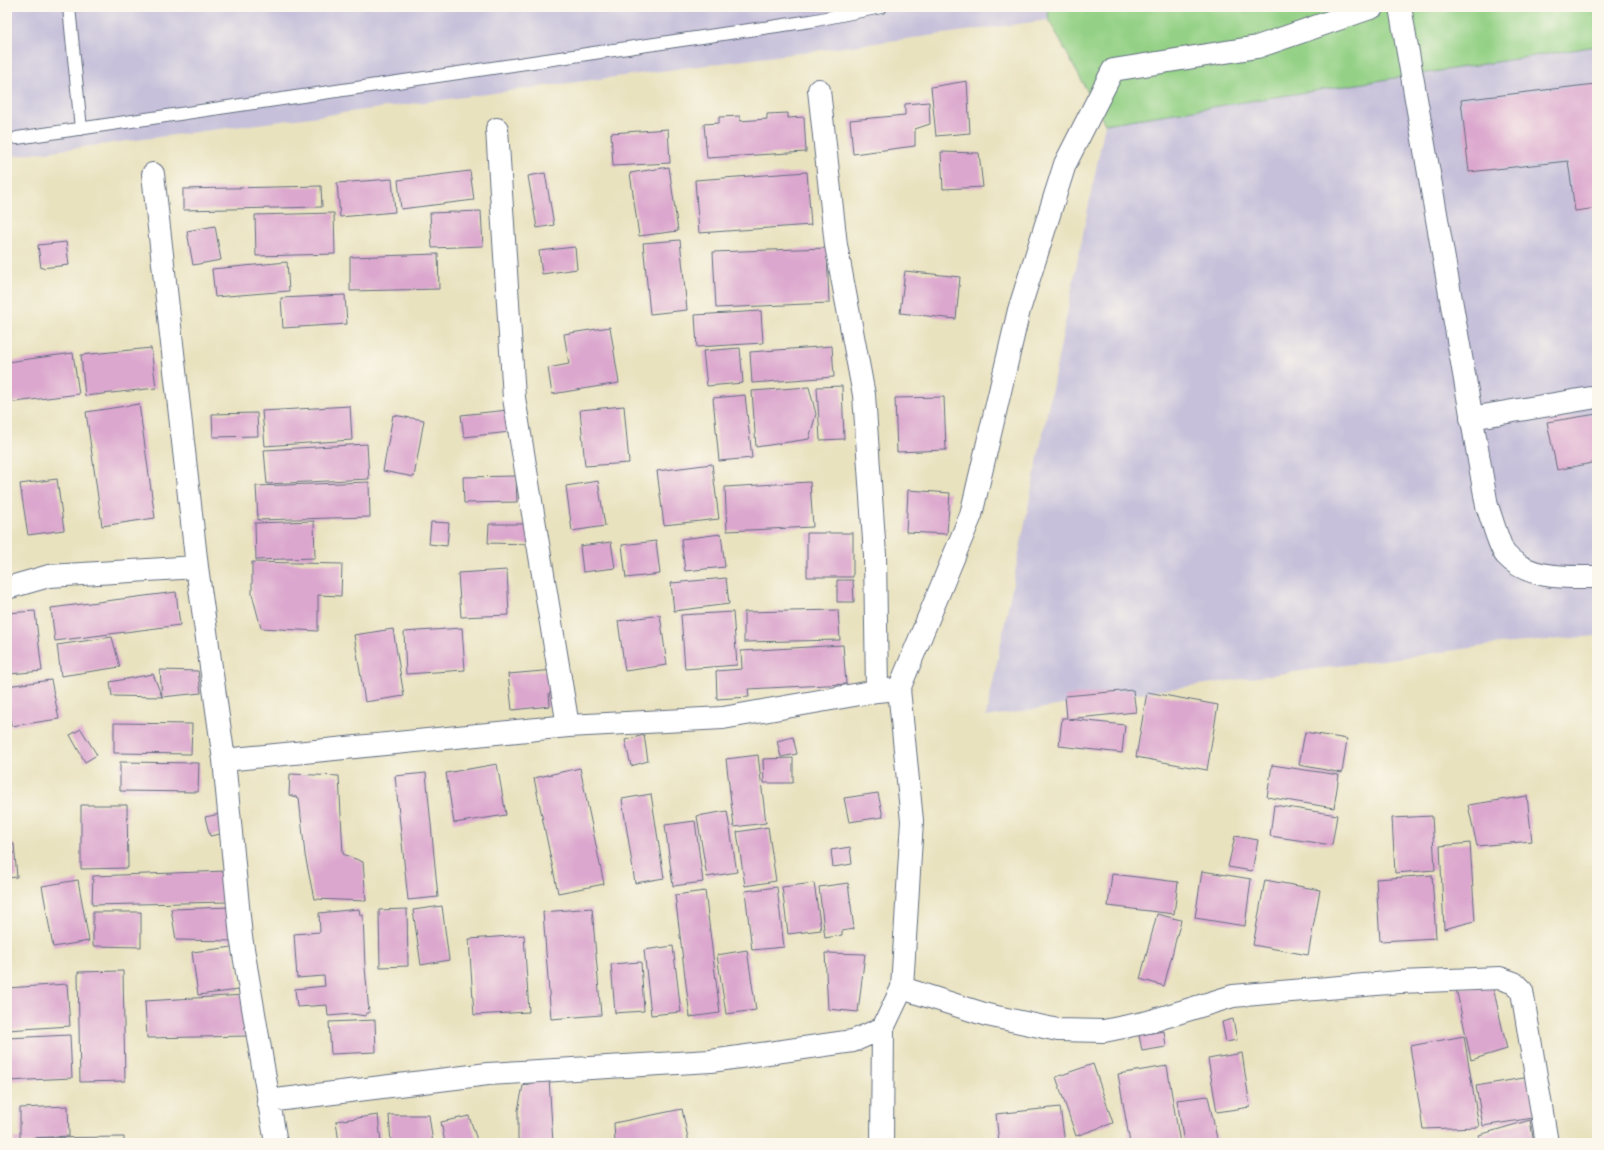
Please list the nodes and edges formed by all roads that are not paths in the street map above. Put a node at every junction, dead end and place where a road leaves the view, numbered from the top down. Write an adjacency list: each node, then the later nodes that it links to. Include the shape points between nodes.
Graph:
1 (69, 7): 6 (lane)
2 (881, 7): 6 (lane, via 803,22)
3 (1373, 7): 15 (street, via 1256,47 1113,70 1065,164 1019,310 971,515)
4 (1400, 7): 11 (street)
5 (819, 90): 16 (street, via 837,252 864,395 875,555)
6 (81, 129): 8 (lane)
7 (497, 129): 17 (street, via 514,398)
8 (17, 138)
9 (153, 174): 12 (street)
10 (1597, 397): 11 (street)
11 (1471, 418): 13 (street, via 1487,506 1506,555 1534,572 1553,576)
12 (197, 567): 14 (street, via 49,576); 18 (street)
13 (1597, 577)
14 (7, 588)
15 (899, 689): 16 (street); 19 (street, via 912,821)
16 (877, 691): 17 (street, via 723,718)
17 (568, 726): 18 (street)
18 (224, 760): 21 (street, via 241,937)
19 (902, 988): 20 (street); 24 (street, via 987,1015 1058,1030 1104,1031 1148,1022 1233,996 1400,982 1500,978 1514,983 1522,991)
20 (883, 1028): 21 (street, via 853,1041 711,1061 488,1074); 23 (street)
21 (268, 1102): 22 (street)
22 (276, 1143)
23 (882, 1143)
24 (1547, 1143)

